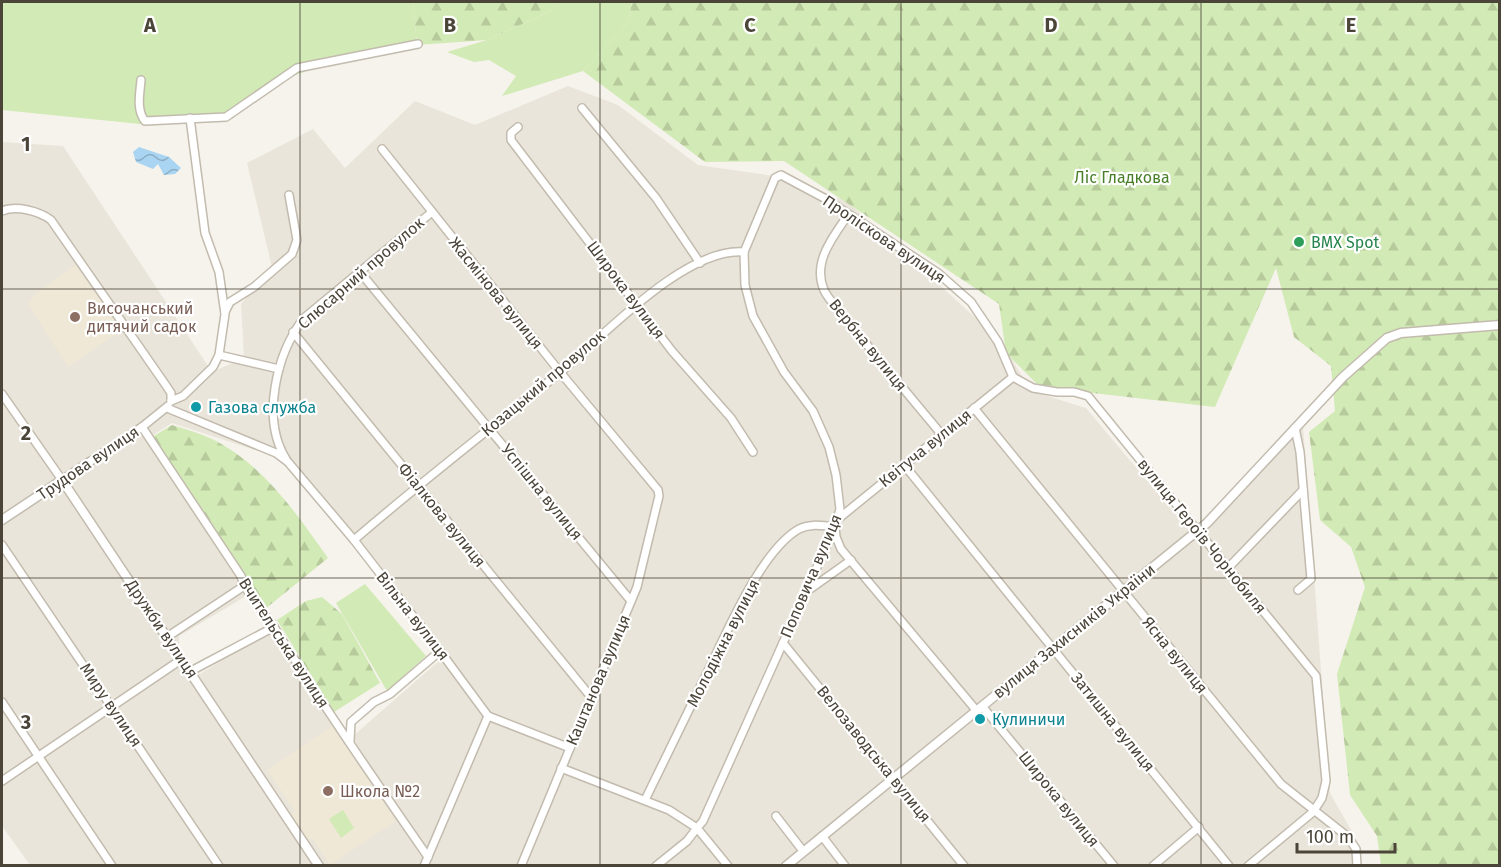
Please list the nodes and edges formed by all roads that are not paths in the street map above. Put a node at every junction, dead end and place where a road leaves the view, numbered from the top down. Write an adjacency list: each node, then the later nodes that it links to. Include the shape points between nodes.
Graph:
1 (418, 44): 4 (street, via 297,68 226,117)
2 (141, 80): 4 (street, via 139,103 145,121)
3 (582, 108): 13 (street, via 656,198)
4 (190, 118): 16 (street, via 205,233 219,272)
5 (518, 127): 15 (street, Широка вулиця, via 511,133 511,140)
6 (382, 149): 10 (street, Жасмінова вулиця)
7 (775, 178): 11 (street, Проліскова вулиця, via 788,177); 12 (street, Поповича вулиця)
8 (289, 195): 16 (street, via 297,240 292,254 230,302)
9 (2, 211): 24 (street, via 32,211 51,220 171,393)
10 (432, 212): 14 (street, Слюсарний провулок); 21 (street, Жасмінова вулиця)
11 (848, 215): 22 (street, Проліскова вулиця, via 938,273 970,302 998,342); 29 (street, Вербна вулиця, via 822,259 824,290)
12 (744, 252): 13 (street, Козацький провулок, via 722,252); 38 (street, Поповича вулиця, via 745,285 753,316 784,372 813,411 829,447 840,509)
13 (700, 263): 15 (street, Козацький провулок)
14 (360, 272): 18 (street, Слюсарний провулок, via 304,318); 27 (street, Успішна вулиця)
15 (637, 303): 21 (street, Козацький провулок); 30 (street, Широка вулиця, via 672,351 731,418)
16 (225, 314): 19 (street)
17 (1500, 326): 28 (street, вулиця Захисників України, via 1401,333 1387,338)
18 (293, 332): 20 (street, Слюсарний провулок); 34 (street, Фіалкова вулиця)
19 (219, 355): 20 (street); 24 (street, Трудова вулиця, via 213,368)
20 (279, 369): 31 (street, Слюсарний провулок, via 273,419 278,446)
21 (560, 372): 27 (street, Козацький провулок); 36 (street, Жасмінова вулиця)
22 (1013, 377): 25 (street, Квітуча вулиця); 39 (street, вулиця Героїв Чорнобиля, via 1033,388 1088,396)
23 (2, 394): 33 (street, Дружби вулиця)
24 (169, 405): 26 (street, Трудова вулиця); 31 (street, Вільна вулиця)
25 (974, 408): 29 (street, Квітуча вулиця); 46 (street, Ясна вулиця)
26 (142, 427): 33 (street, Трудова вулиця); 44 (street, Вчительська вулиця)
27 (489, 428): 34 (street, Козацький провулок); 48 (street, Успішна вулиця)
28 (1295, 428): 35 (street); 39 (street, вулиця Захисників України)
29 (942, 435): 32 (street, Квітуча вулиця)
30 (753, 452)
31 (288, 462): 40 (street, Вільна вулиця)
32 (905, 466): 38 (street, Квітуча вулиця); 52 (street, Затишна вулиця)
33 (62, 480): 37 (street, Трудова вулиця); 50 (street, Дружби вулиця)
34 (418, 486): 40 (street, Козацький провулок); 56 (street, Фіалкова вулиця)
35 (1303, 489): 43 (street); 45 (street, via 1311,579)
36 (658, 490): 48 (street, Каштанова вулиця)
37 (2, 520)
38 (836, 523): 42 (street, Широка вулиця, via 836,537); 47 (street, Поповича вулиця); 67 (street, Молодіжна вулиця, via 801,528 768,559 746,593)
39 (1197, 530): 43 (street, вулиця Героїв Чорнобиля); 46 (street, вулиця Захисників України)
40 (354, 540): 53 (street, Вільна вулиця)
41 (2, 545): 58 (street, Миру вулиця)
42 (851, 560): 47 (street); 59 (street, Широка вулиця)
43 (1228, 568): 68 (street, вулиця Героїв Чорнобиля, via 1316,676 1326,781)
44 (244, 586): 49 (street, Вчительська вулиця); 50 (street)
45 (1298, 590)
46 (1123, 591): 52 (street, вулиця Захисників України); 68 (street, Ясна вулиця, via 1281,784)
47 (806, 592): 51 (street, Поповича вулиця)
48 (631, 601): 56 (street, Каштанова вулиця)
49 (274, 627): 55 (street); 61 (street, Вчительська вулиця)
50 (167, 637): 54 (street, Дружби вулиця)
51 (783, 643): 65 (street, Велозаводська вулиця); 71 (street, Поповича вулиця)
52 (1053, 648): 59 (street, вулиця Захисників України); 70 (street, Затишна вулиця)
53 (440, 651): 60 (street, Вільна вулиця); 61 (street, via 351,722)
54 (182, 659): 55 (street, Дружби вулиця); 58 (street)
55 (191, 671): 77 (street, Дружби вулиця)
56 (591, 697): 62 (street, Каштанова вулиця)
57 (2, 702): 63 (street)
58 (112, 707): 63 (street); 76 (street, Миру вулиця)
59 (979, 708): 65 (street, вулиця Захисників України); 85 (street, Широка вулиця)
60 (488, 716): 62 (street); 74 (street)
61 (350, 741): 74 (street, Вчительська вулиця)
62 (570, 748): 64 (street, Каштанова вулиця)
63 (39, 758): 66 (street); 75 (street)
64 (561, 768): 67 (street); 79 (street, Каштанова вулиця)
65 (893, 778): 72 (street, вулиця Захисників України); 84 (street, Велозаводська вулиця)
66 (2, 781)
67 (645, 800): 71 (street)
68 (1313, 812): 88 (street); 89 (street, Ясна вулиця, via 1348,837 1356,849)
69 (776, 816): 73 (street)
70 (1199, 827): 86 (street); 87 (street, Затишна вулиця)
71 (697, 828): 80 (street, Поповича вулиця, via 687,842); 81 (street)
72 (822, 837): 73 (street, вулиця Захисників України); 83 (street)
73 (803, 851): 82 (street, вулиця Захисників України)
74 (428, 856): 78 (street)
75 (112, 866)
76 (219, 866)
77 (319, 866)
78 (424, 866)
79 (521, 866)
80 (656, 866)
81 (728, 866)
82 (786, 866)
83 (845, 866)
84 (964, 866)
85 (1114, 866)
86 (1153, 866)
87 (1229, 866)
88 (1248, 866)
89 (1358, 866)

